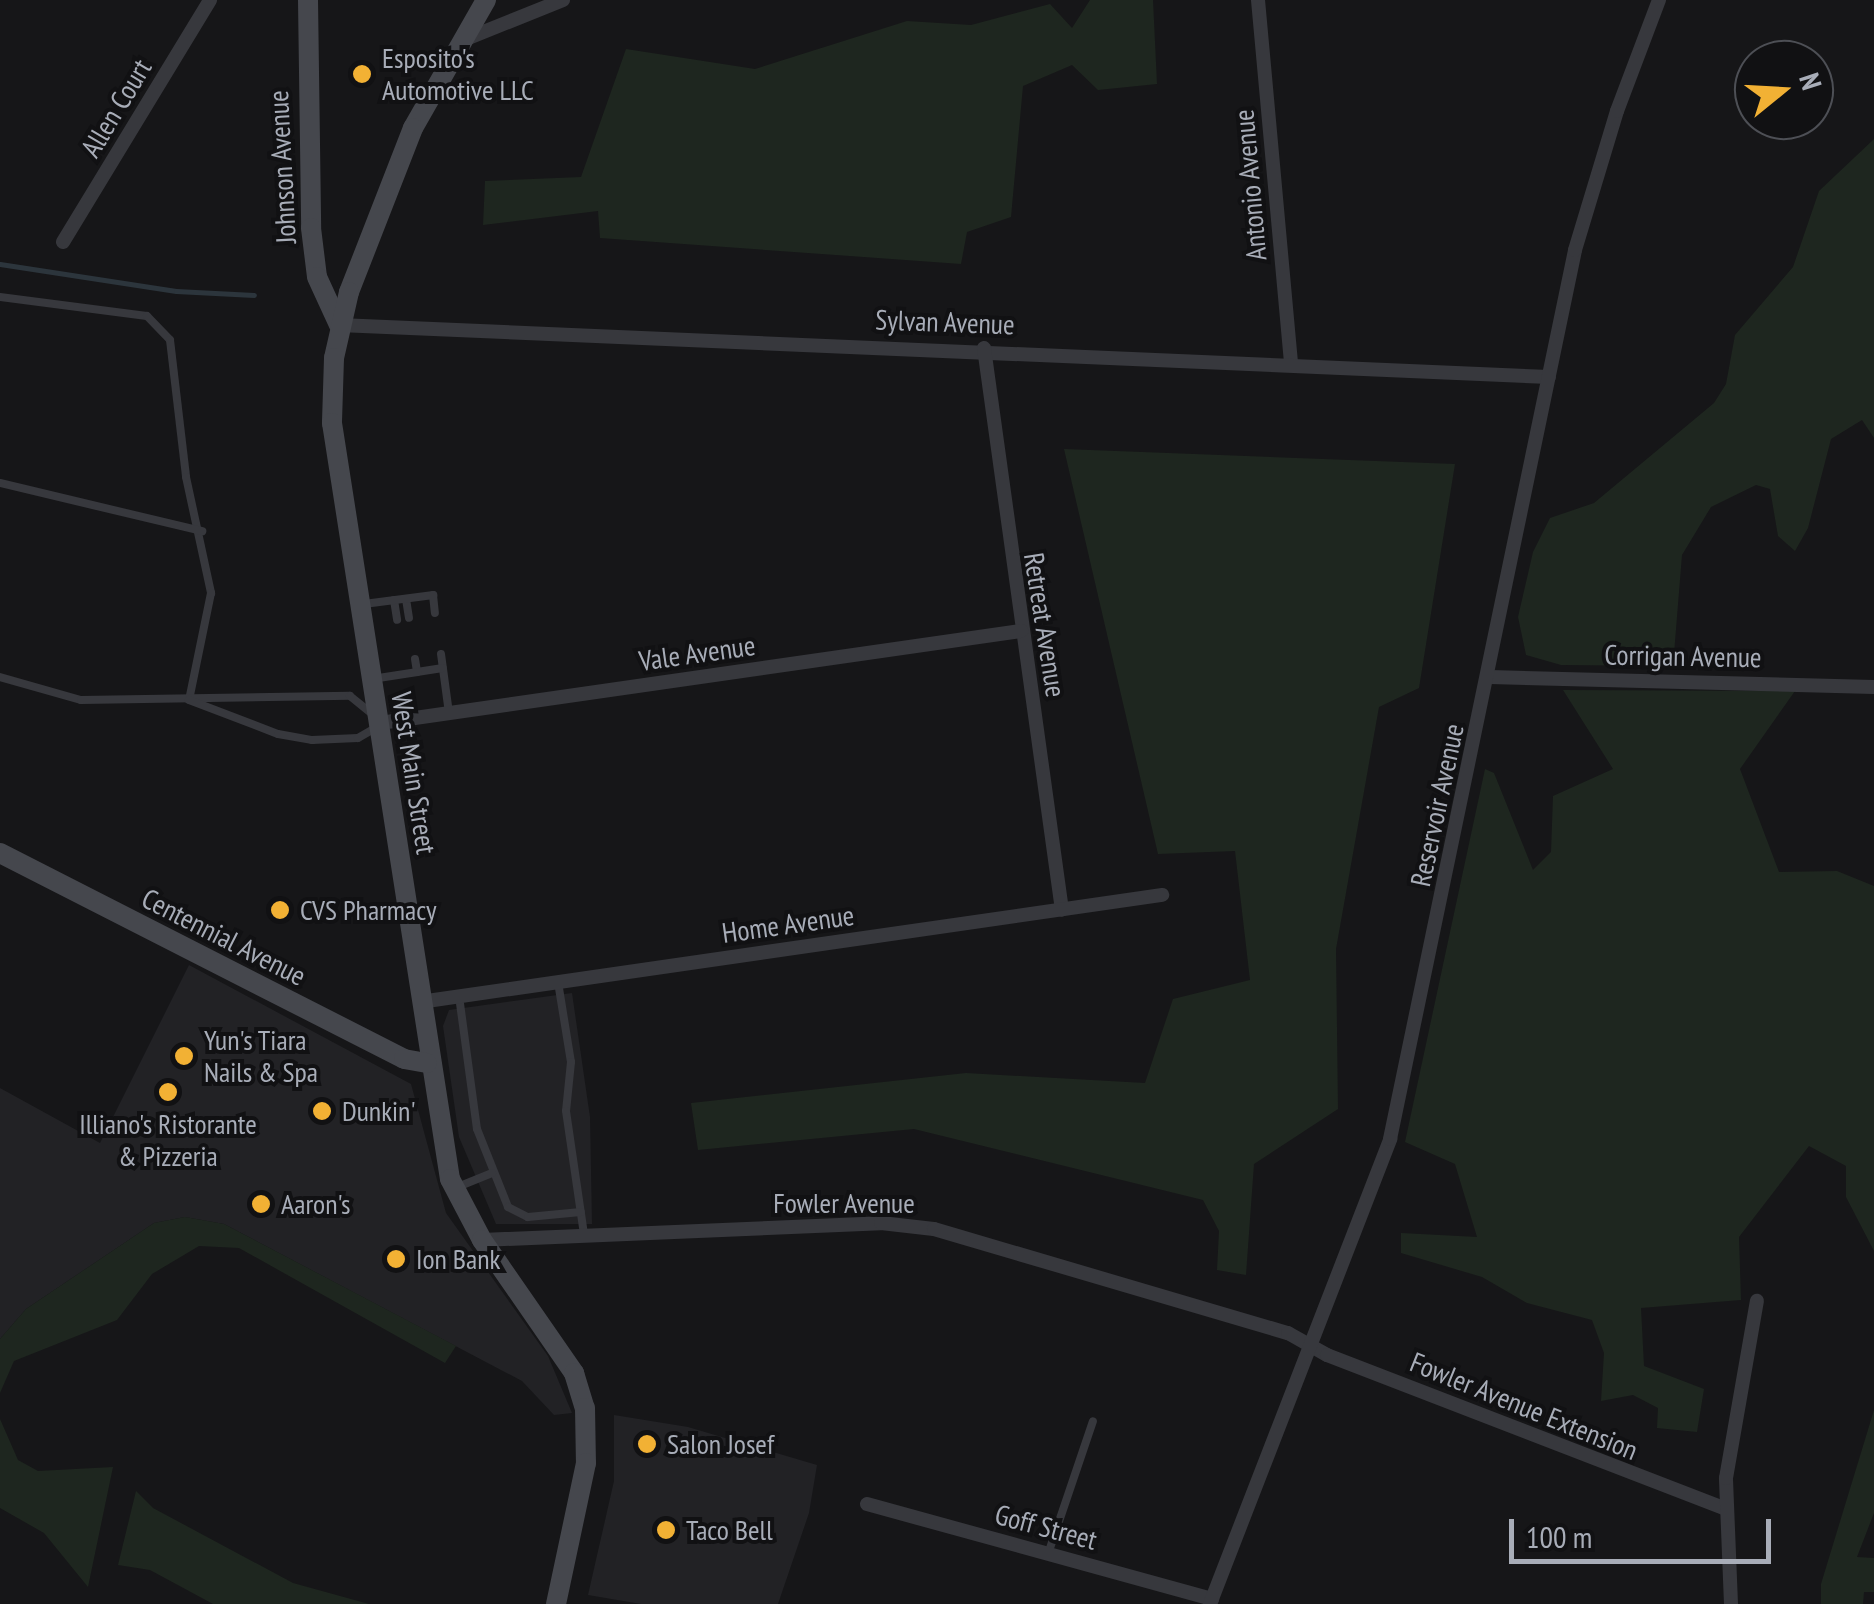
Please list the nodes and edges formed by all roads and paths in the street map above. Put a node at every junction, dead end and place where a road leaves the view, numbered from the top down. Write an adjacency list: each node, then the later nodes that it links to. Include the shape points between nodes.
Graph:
1 (210, 0): 8 (street, Allen Court)
2 (308, 0): 10 (main road, Johnson Avenue, via 311,228 317,277)
3 (486, 0): 7 (main road, West Main Street)
4 (1258, 0): 12 (street, Antonio Avenue)
5 (1659, 0): 13 (street, Reservoir Avenue, via 1594,185)
6 (552, 2): 7 (street)
7 (460, 41): 10 (main road, West Main Street, via 413,128)
8 (63, 242)
9 (0, 297): 15 (lane, via 147,316 170,340 186,477)
10 (339, 326): 11 (street, Sylvan Avenue); 18 (main road, West Main Street, via 332,423)
11 (984, 348): 12 (street, Sylvan Avenue); 22 (street, Retreat Avenue)
12 (1291, 365): 13 (street, Sylvan Avenue)
13 (1549, 377): 30 (street, Reservoir Avenue)
14 (0, 484): 15 (lane)
15 (202, 531): 33 (lane, via 211,593)
16 (406, 598): 17 (lane); 19 (lane, via 432,595); 20 (lane)
17 (394, 600): 18 (lane); 21 (lane)
18 (360, 605): 31 (main road, West Main Street)
19 (435, 614)
20 (409, 618)
21 (397, 620)
22 (1021, 631): 34 (street, Vale Avenue); 38 (street, Retreat Avenue)
23 (441, 654): 26 (lane)
24 (415, 658): 27 (lane)
25 (404, 660): 28 (lane)
26 (443, 668): 27 (lane); 34 (lane)
27 (417, 672): 28 (lane)
28 (406, 673): 31 (lane)
29 (0, 677): 33 (lane, via 53,697)
30 (1490, 677): 32 (street, Corrigan Avenue); 49 (street, Reservoir Avenue, via 1390,1139)
31 (372, 678): 35 (main road, West Main Street)
32 (1874, 687)
33 (189, 700): 35 (lane, via 312,740 358,738); 35 (lane, via 350,696)
34 (449, 714): 35 (street, Vale Avenue)
35 (380, 724): 41 (main road, West Main Street)
36 (0, 853): 42 (main road, Centennial Avenue, via 404,1059)
37 (1162, 895): 38 (street, Home Avenue)
38 (1062, 910): 39 (street, Home Avenue)
39 (558, 982): 40 (street, Home Avenue); 45 (lane)
40 (459, 996): 41 (street, Home Avenue); 43 (lane, via 477,1129)
41 (420, 1002): 42 (main road, West Main Street)
42 (427, 1062): 44 (main road, West Main Street)
43 (492, 1173): 44 (lane); 45 (lane, via 513,1214)
44 (452, 1189): 47 (main road, West Main Street)
45 (580, 1212): 46 (lane)
46 (584, 1234): 47 (street, Fowler Avenue); 49 (street, Fowler Avenue, via 910,1224)
47 (482, 1240): 55 (main road, West Main Street, via 565,1358 585,1408 586,1463)
48 (1757, 1301): 52 (street)
49 (1308, 1344): 52 (street, Fowler Avenue Extension); 54 (street, Reservoir Avenue)
50 (1093, 1421): 53 (lane)
51 (867, 1504): 53 (street, Goff Street)
52 (1724, 1508): 56 (street)
53 (1048, 1554): 54 (street, Goff Street)
54 (1211, 1602)
55 (556, 1604)
56 (1730, 1604)

